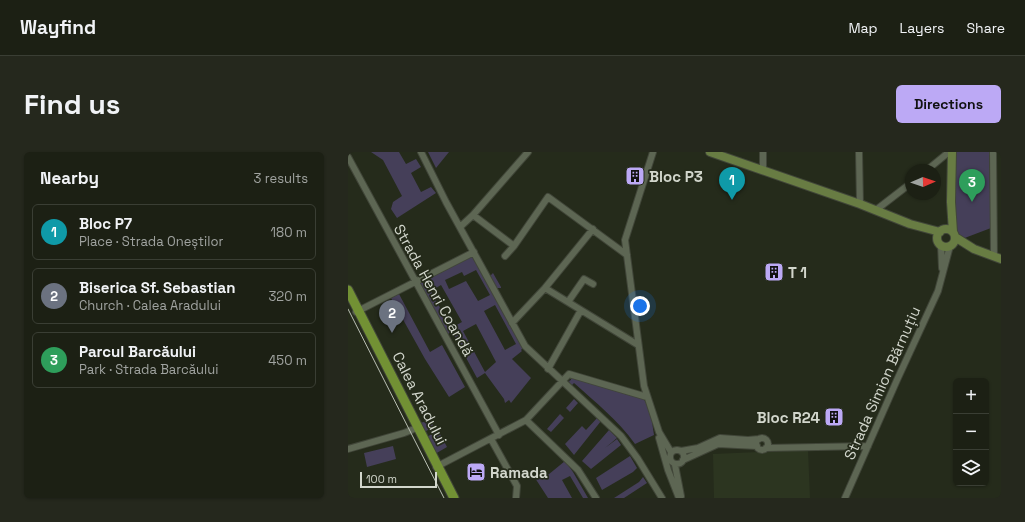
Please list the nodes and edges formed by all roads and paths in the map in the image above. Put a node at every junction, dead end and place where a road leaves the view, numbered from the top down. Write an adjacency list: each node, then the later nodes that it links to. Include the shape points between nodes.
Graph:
1 (421, 152): 17 (street)
2 (528, 152): 16 (street)
3 (653, 152): 23 (street, via 625,240)
4 (710, 152): 11 (street)
5 (763, 152): 11 (street)
6 (859, 152): 14 (street)
7 (951, 152): 10 (street); 13 (street)
8 (992, 152): 25 (street)
9 (348, 158): 27 (street, Strada Henri Coandă)
10 (935, 164)
11 (763, 171): 14 (street)
12 (905, 188): 15 (street)
13 (951, 202): 19 (street); 20 (street)
14 (860, 204): 15 (street)
15 (876, 210): 19 (street)
16 (473, 215): 17 (street); 21 (street)
17 (460, 227): 22 (street)
18 (592, 229): 21 (street, via 548,197); 23 (street); 29 (street)
19 (940, 237): 20 (street, via 944,247); 20 (street, via 948,230); 26 (street, Strada Simion Bărnuțiu)
20 (952, 240): 25 (street); 26 (street, Strada Simion Bărnuțiu)
21 (514, 246): 24 (street)
22 (474, 252): 27 (street); 35 (street)
23 (626, 255): 36 (street)
24 (505, 256)
25 (998, 258)
26 (942, 279): 49 (street, Strada Simion Bărnuțiu)
27 (415, 282): 34 (street); 43 (street, Strada Henri Coandă)
28 (593, 284): 32 (street, via 584,279)
29 (545, 288): 32 (street); 35 (street)
30 (348, 290): 34 (main road, Calea Aradului)
31 (348, 297): 34 (main road, Calea Aradului)
32 (568, 302): 33 (street)
33 (581, 310): 36 (street); 37 (street)
34 (357, 312): 41 (main road, Calea Aradului)
35 (512, 323): 37 (street, via 525,346)
36 (638, 345): 39 (street)
37 (548, 369): 38 (street)
38 (562, 381): 39 (street, via 570,374); 40 (street); 59 (street, via 621,436)
39 (647, 397): 42 (street)
40 (526, 420): 43 (street); 58 (street, via 578,470)
41 (417, 428): 51 (street); 54 (main road, Calea Aradului)
42 (659, 432): 52 (street); 60 (street, via 666,464)
43 (499, 435): 44 (street)
44 (491, 439): 54 (street); 57 (street, via 517,486)
45 (758, 439): 46 (street); 47 (street); 52 (street, via 720,438 698,448)
46 (767, 440): 48 (street); 50 (street)
47 (757, 446): 50 (street, via 761,449); 53 (street, via 718,444)
48 (781, 446): 49 (street); 50 (street)
49 (868, 446): 61 (street, Strada Simion Bărnuțiu)
50 (766, 448)
51 (348, 449)
52 (676, 451): 53 (street, via 684,455); 53 (street, via 670,460)
53 (680, 463): 60 (street)
54 (437, 466): 55 (main road, Calea Aradului); 56 (main road, Calea Aradului)
55 (451, 498)
56 (454, 498)
57 (516, 498)
58 (596, 498)
59 (662, 498)
60 (680, 498)
61 (845, 498)

